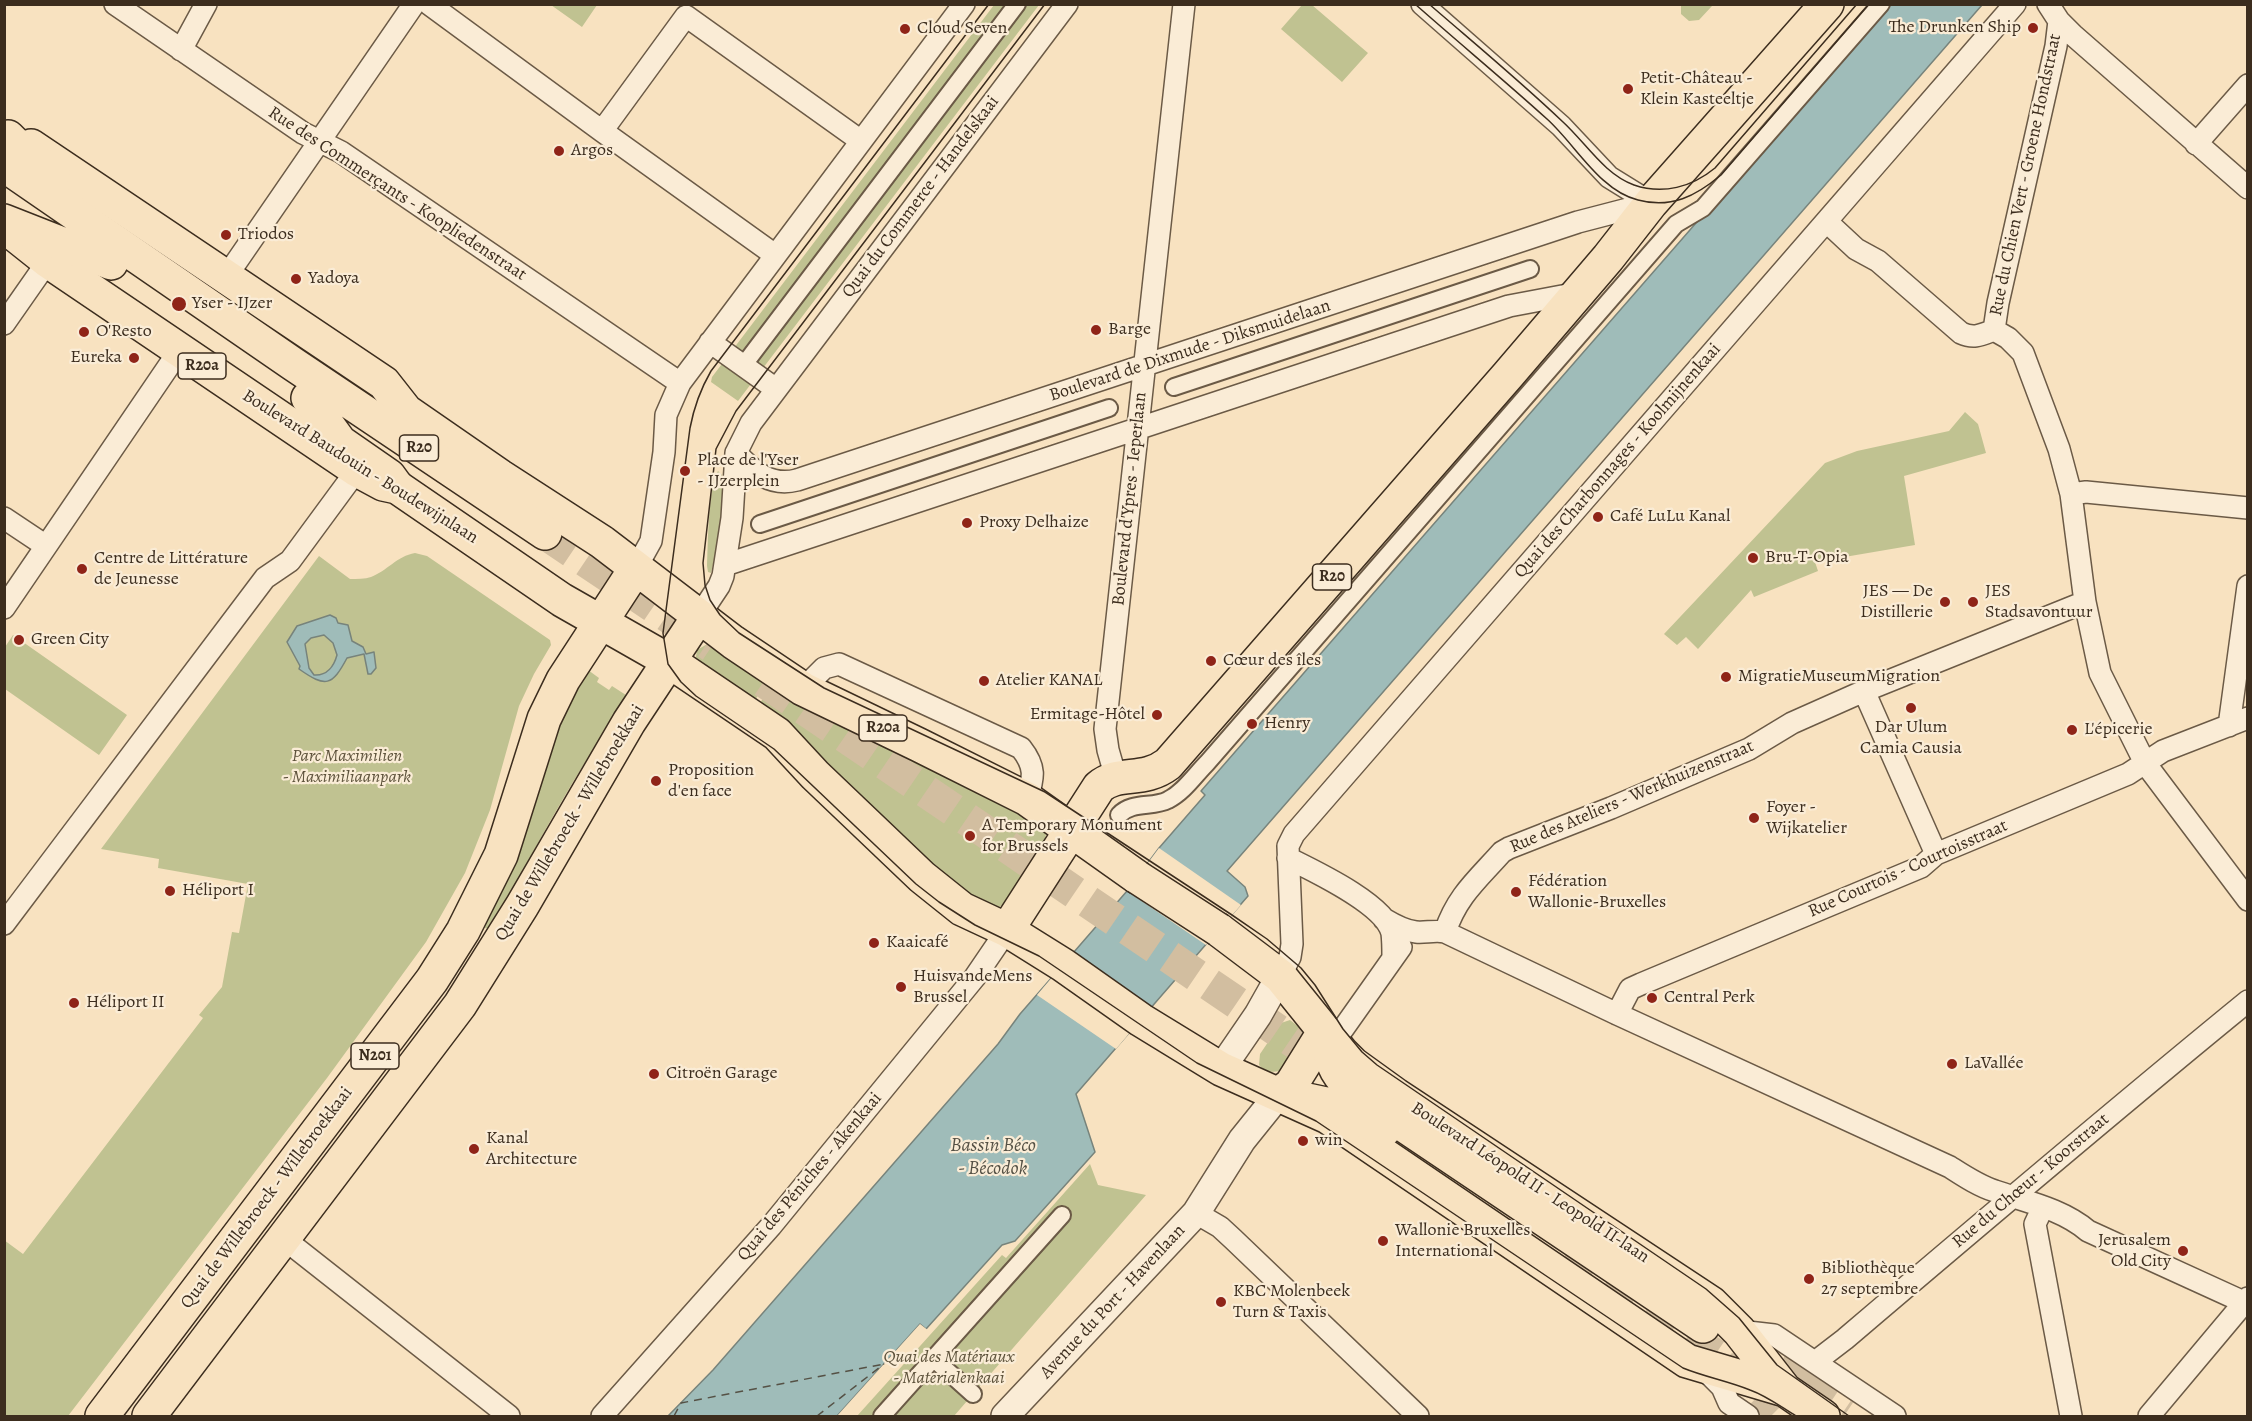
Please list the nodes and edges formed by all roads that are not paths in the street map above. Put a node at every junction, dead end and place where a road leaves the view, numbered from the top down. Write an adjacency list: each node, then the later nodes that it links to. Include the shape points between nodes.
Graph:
1 (115, 4): 14 (street, Rue des Commerçants - Koopliedenstraat)
2 (206, 4): 14 (street)
3 (414, 4): 17 (street)
4 (429, 4): 16 (street)
5 (964, 4): 18 (street)
6 (1017, 4): 37 (street)
7 (1067, 4): 42 (street, Quai du Commerce - Handelskaai)
8 (1184, 4): 39 (street, Boulevard d'Ypres - Ieperlaan)
9 (1827, 4): 23 (main road, R20)
10 (1881, 4): 69 (street, R20, via 1723,186 1702,208 1676,224 1518,395 1170,799 1130,807)
11 (2015, 4): 25 (street, Quai des Charbonnages - Koolmijnenkaai)
12 (1430, 7): 23 (street, via 1561,126 1609,177)
13 (2053, 13): 19 (street); 34 (street, Rue du Chien Vert - Groene Hondstraat, via 2056,46)
14 (181, 50): 17 (street, Rue des Commerçants - Koopliedenstraat)
15 (2247, 85): 19 (street)
16 (602, 131): 18 (street, via 686,16); 27 (street)
17 (319, 141): 31 (street); 40 (street, Rue des Commerçants - Koopliedenstraat)
18 (861, 141): 27 (street)
19 (2196, 144): 21 (street)
20 (6, 145): 28 (main road, via 52,172 87,206 119,229); 31 (main road, via 28,144)
21 (2247, 188)
22 (4, 189): 28 (main road, R20)
23 (1651, 203): 32 (main road, R20); 39 (street, Boulevard de Dixmude - Diksmuidelaan, via 1578,222)
24 (4, 221): 28 (main road)
25 (1827, 222): 34 (street, via 1961,333 1977,337); 72 (street, Quai des Charbonnages - Koolmijnenkaai, via 1294,834)
26 (4, 226): 29 (main road, Boulevard Baudouin - Boudewijnlaan / R20a)
27 (775, 255): 35 (street)
28 (123, 260): 38 (main road, R20); 43 (main road, R20)
29 (48, 261): 33 (street); 36 (main road, Boulevard Baudouin - Boudewijnlaan / R20a)
30 (1530, 269): 41 (street, Boulevard de Dixmude - Diksmuidelaan)
31 (226, 277): 45 (main road, via 384,383)
32 (1578, 293): 46 (street, via 1509,306); 67 (main road, R20, via 1168,764 1146,775)
33 (4, 324)
34 (1994, 330): 50 (street, via 2024,353)
35 (710, 342): 40 (street); 42 (street)
36 (179, 351): 48 (main road, Boulevard Baudouin - Boudewijnlaan / R20a); 54 (street)
37 (746, 362)
38 (293, 364): 43 (main road, R20, via 540,541); 45 (main road)
39 (1145, 366): 46 (street, Boulevard d'Ypres - Ieperlaan); 47 (street, Boulevard de Dixmude - Diksmuidelaan, via 788,482 762,477)
40 (680, 383): 56 (street, via 666,416 651,541)
41 (1174, 387)
42 (776, 389): 47 (street, Quai du Commerce - Handelskaai, via 740,440)
43 (308, 398): 49 (main road, via 340,442 389,476)
44 (1109, 408): 53 (street, Boulevard de Dixmude - Diksmuidelaan)
45 (406, 411): 56 (main road)
46 (1138, 430): 55 (street); 67 (street, Boulevard d'Ypres - Ieperlaan, via 1105,729)
47 (736, 453): 55 (street)
48 (357, 470): 49 (main road, Boulevard Baudouin - Boudewijnlaan / R20a); 75 (street, via 290,561 265,578)
49 (397, 487): 61 (main road, Boulevard Baudouin - Boudewijnlaan / R20a)
50 (2071, 494): 51 (street, via 2086,492); 58 (street)
51 (2247, 508)
52 (4, 518): 54 (street)
53 (760, 524)
54 (46, 546): 59 (street)
55 (725, 565): 60 (street, via 719,586)
56 (636, 568): 60 (main road); 61 (main road)
57 (2247, 586): 65 (street)
58 (2085, 602): 64 (street, Rue des Ateliers - Werkhuizenstraat); 66 (street, via 2100,673)
59 (4, 608)
60 (699, 616): 62 (main road); 63 (main road, R20a)
61 (600, 622): 62 (main road); 81 (main road, Quai de Willebroeck - Willebroekkaai / N201, via 563,680 544,719 501,855 463,931)
62 (669, 661): 76 (main road, via 777,734 944,896); 83 (main road, Quai de Willebroeck - Willebroekkaai / N201)
63 (803, 689): 68 (main road, R20a); 68 (street, via 824,668 839,664 1021,748 1032,762)
64 (1864, 691): 71 (street); 77 (street, Rue des Ateliers - Werkhuizenstraat, via 1792,723 1749,750 1502,852 1455,905)
65 (2241, 725): 66 (street, Rue Courtois - Courtoisstraat, via 2163,751)
66 (2145, 763): 71 (street, Rue Courtois - Courtoisstraat, via 2128,774); 73 (street)
67 (1116, 778): 70 (main road, via 1099,787)
68 (1027, 799): 70 (main road, R20a)
69 (1119, 815)
70 (1072, 831): 76 (main road); 80 (main road, Boulevard Léopold II - Leopold II-laan / R20a, bridge)
71 (1936, 854): 84 (street, Rue Courtois - Courtoisstraat, via 1921,867 1630,989)
72 (1288, 858): 74 (street, via 1346,888); 80 (street, Quai des Charbonnages - Koolmijnenkaai, via 1292,944)
73 (2247, 900)
74 (1384, 919): 78 (street); 79 (street, via 1392,932)
75 (4, 924)
76 (1007, 930): 86 (main road); 103 (street, Quai des Péniches - Akenkaai, via 975,977 771,1226)
77 (1444, 932): 78 (street); 84 (street)
78 (1417, 933): 79 (street)
79 (1393, 957): 85 (street, via 1343,1029)
80 (1280, 976): 85 (main road, Boulevard Léopold II - Leopold II-laan); 86 (street)
81 (432, 980): 83 (main road); 100 (main road, Quai de Willebroeck - Willebroekkaai / N201)
82 (2247, 1001): 88 (street, Rue du Chœur - Koorstraat)
83 (460, 1005): 92 (main road, Quai de Willebroeck - Willebroekkaai / N201)
84 (1617, 1014): 88 (street, via 1950,1167 1970,1180)
85 (1324, 1032): 87 (main road, via 1291,1085); 94 (main road, Boulevard Léopold II - Leopold II-laan, via 1353,1064 1372,1078 1711,1303); 95 (main road, via 1334,1066 1342,1080 1359,1095)
86 (1221, 1069): 87 (main road)
87 (1279, 1094): 90 (street, Avenue du Port - Havenlaan, via 1242,1140); 95 (main road, via 1326,1104 1415,1148); 95 (main road, Boulevard Léopold II - Leopold II-laan, via 1321,1113 1687,1361)
88 (2014, 1196): 89 (street); 97 (street, Rue du Chœur - Koorstraat)
89 (2043, 1207): 93 (street); 110 (street, via 2036,1224)
90 (1196, 1213): 105 (street, Avenue du Port - Havenlaan); 106 (street, via 1220,1227)
91 (1062, 1215): 96 (street)
92 (283, 1238): 101 (main road, Quai de Willebroeck - Willebroekkaai / N201); 102 (street)
93 (2246, 1302): 111 (street)
94 (1738, 1330): 97 (street, via 1774,1335); 98 (main road, Boulevard Léopold II - Leopold II-laan)
95 (1699, 1344): 98 (main road, Boulevard Léopold II - Leopold II-laan, via 1743,1377); 107 (street, Boulevard Léopold II - Leopold II-laan, via 1729,1403)
96 (934, 1359): 99 (street); 104 (street)
97 (1815, 1362): 109 (street)
98 (1785, 1390): 108 (main road, Boulevard Léopold II - Leopold II-laan)
99 (974, 1394)
100 (102, 1416)
101 (149, 1416)
102 (509, 1416)
103 (602, 1416)
104 (882, 1416)
105 (1005, 1416)
106 (1418, 1416)
107 (1748, 1416)
108 (1823, 1416)
109 (1895, 1416)
110 (2071, 1416)
111 (2149, 1416)

